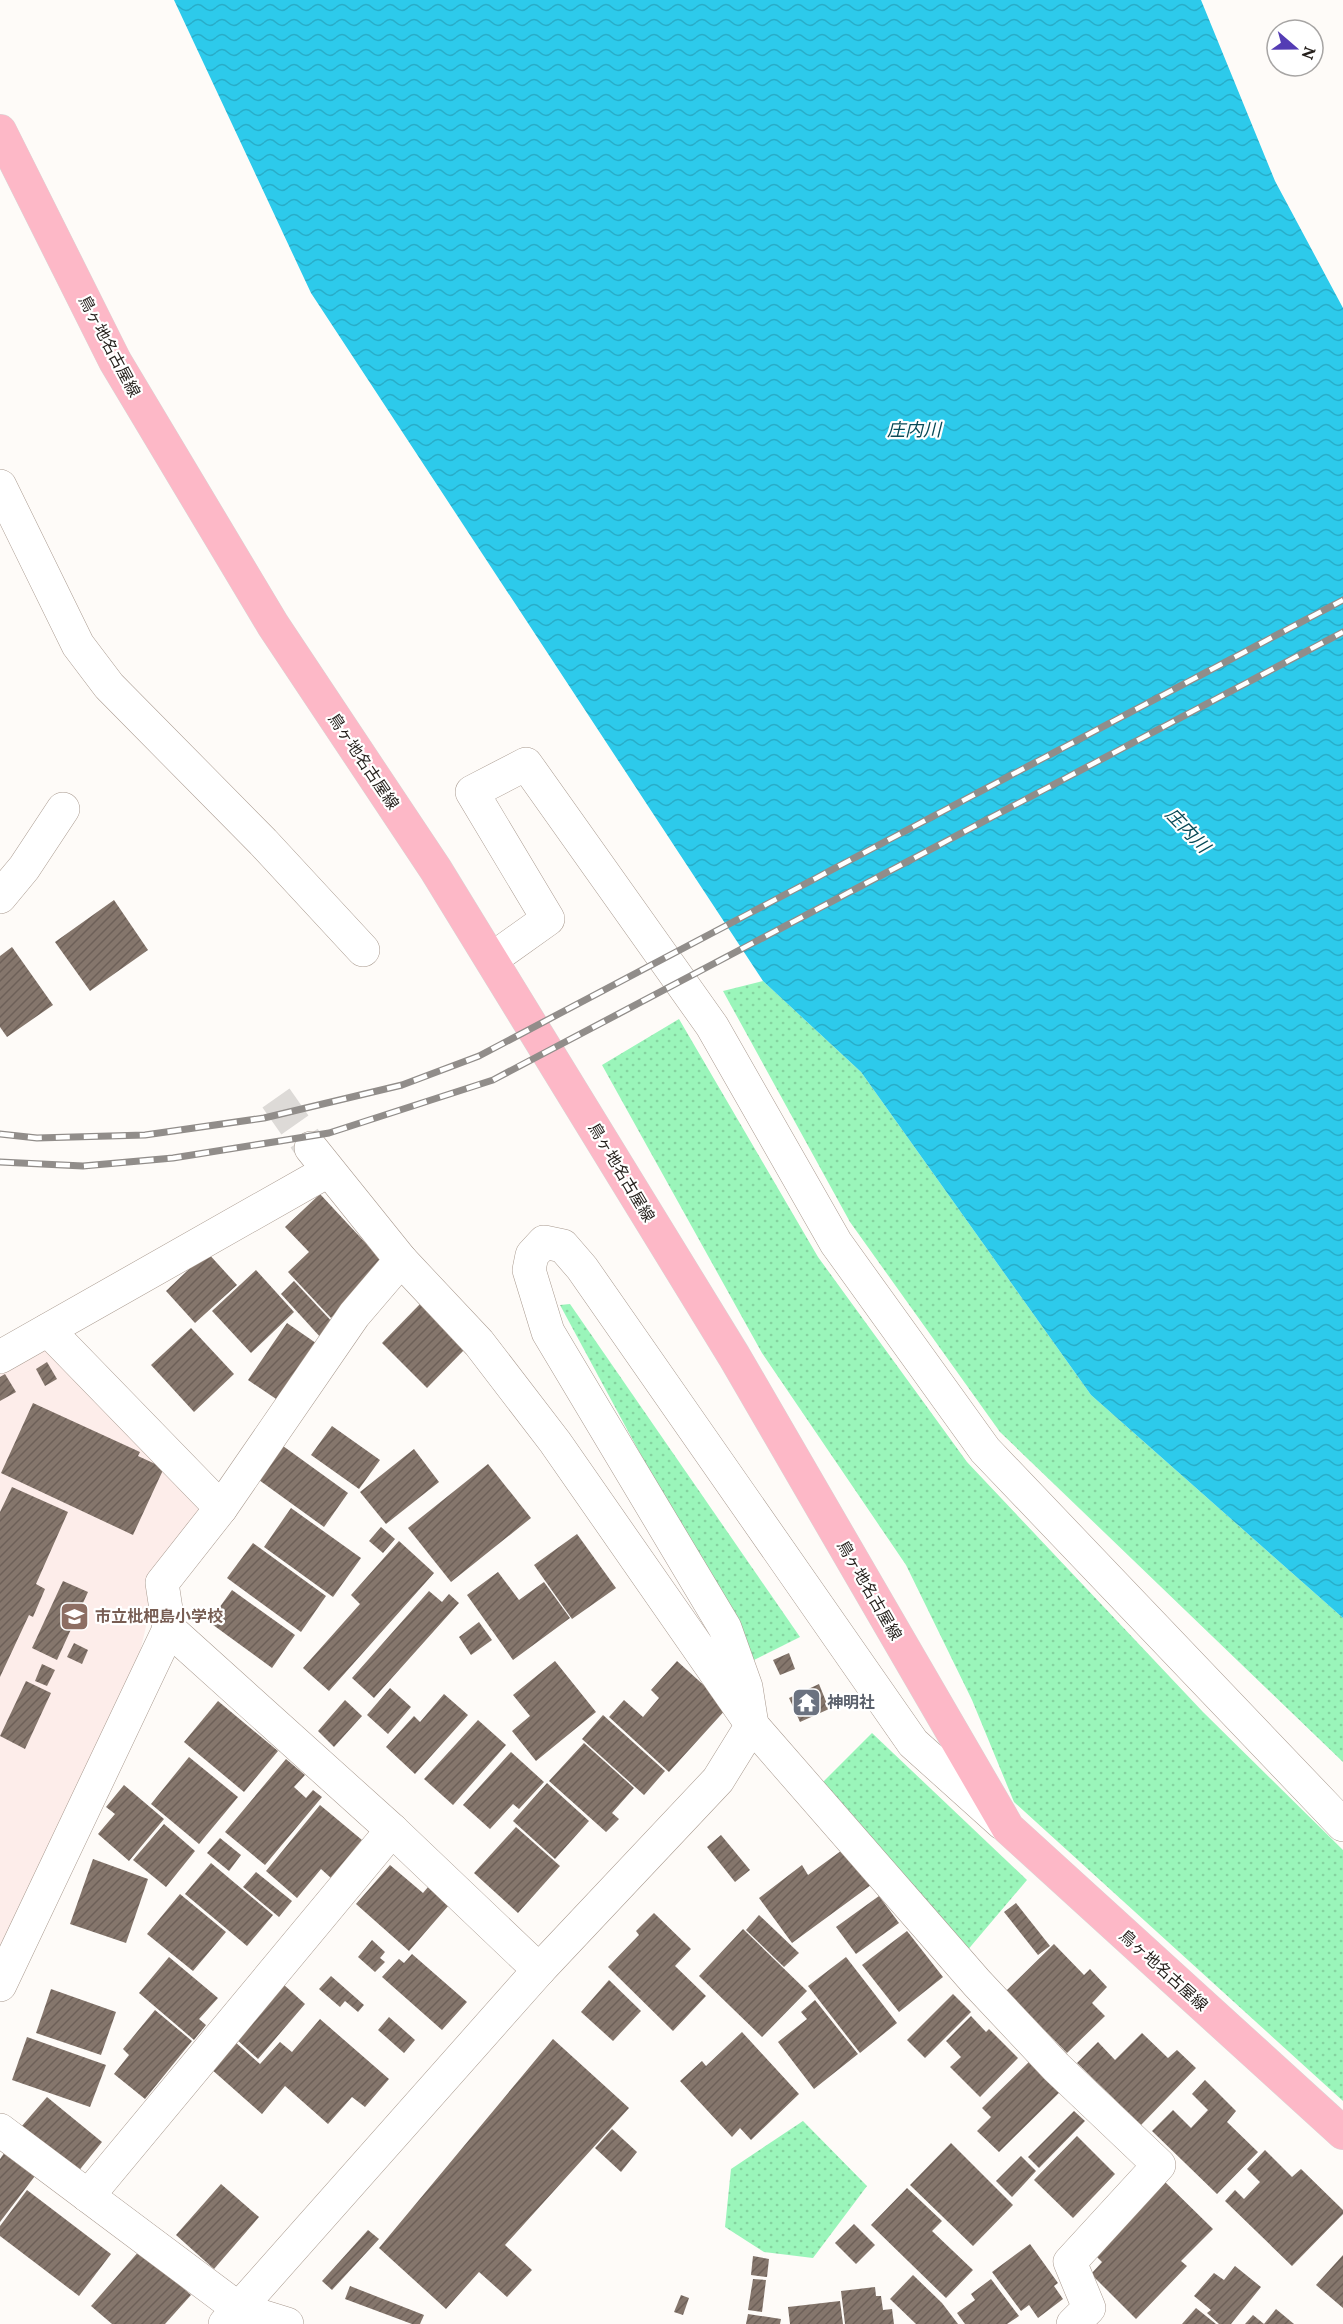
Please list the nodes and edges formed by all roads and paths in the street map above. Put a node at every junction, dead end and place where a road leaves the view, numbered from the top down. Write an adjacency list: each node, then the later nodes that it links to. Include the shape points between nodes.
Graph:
1 (0, 131): 6 (main road, 鳥ヶ地名古屋線, via 122,371 273,625)
2 (0, 486): 5 (street, via 78,645 109,686)
3 (63, 809): 4 (street, via 24,868)
4 (1, 892)
5 (363, 950)
6 (492, 959): 13 (street, via 548,919 472,792 526,764 712,1026 836,1243 985,1450); 14 (main road, 鳥ヶ地名古屋線, via 734,1356)
7 (401, 1260): 8 (street, via 320,1159); 10 (street, via 354,1315); 12 (street, via 479,1343 555,1442)
8 (48, 1330): 9 (street); 10 (street)
9 (0, 1357)
10 (221, 1508): 11 (street, via 162,1583)
11 (168, 1629): 15 (street); 17 (street)
12 (752, 1725): 14 (street, via 746,1687 725,1628 548,1332 530,1270 532,1255 544,1242 563,1246 582,1268 914,1743); 16 (street, via 718,1780); 23 (street, via 977,1983 1056,2067 1158,2165 1070,2262 1089,2308)
13 (1343, 1825)
14 (1008, 1828): 19 (main road, 鳥ヶ地名古屋線)
15 (392, 1830): 16 (street); 20 (street)
16 (539, 1970): 21 (street)
17 (0, 1985)
18 (0, 2130): 20 (street)
19 (1343, 2133)
20 (88, 2196): 21 (street)
21 (232, 2317): 22 (street)
22 (287, 2324)
23 (1073, 2324)

